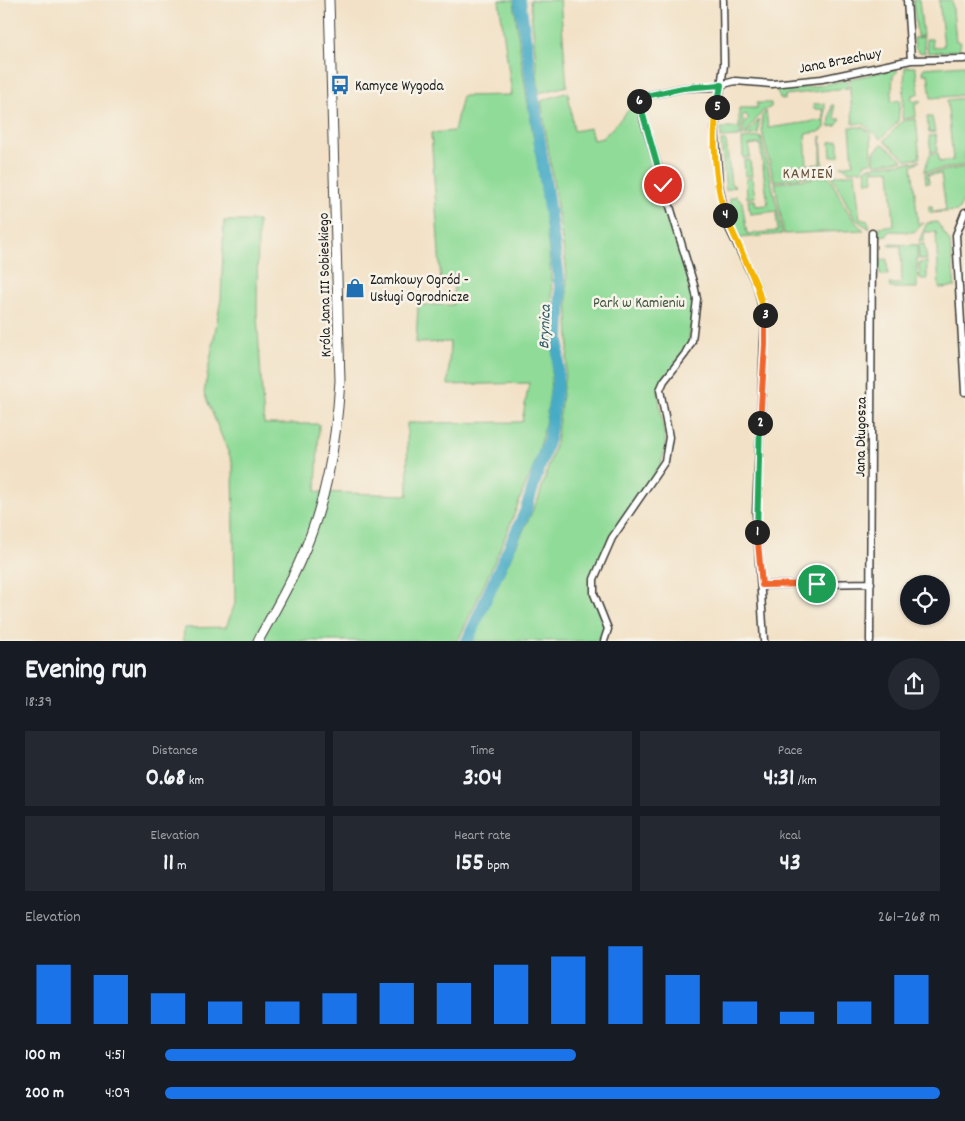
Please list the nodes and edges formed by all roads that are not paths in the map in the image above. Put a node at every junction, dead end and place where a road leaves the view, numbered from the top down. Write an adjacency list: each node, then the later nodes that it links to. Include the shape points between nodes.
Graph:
1 (329, 0): 13 (street, Króla Jana III Sobieskiego, via 340,381 338,426 332,464 315,523 299,564)
2 (723, 0): 6 (street, via 724,65)
3 (907, 0): 5 (street)
4 (965, 59): 5 (street, Jana Brzechwy)
5 (911, 60): 6 (street, Jana Brzechwy, via 822,79 772,84 735,81)
6 (721, 85): 12 (street, via 715,128 722,206 757,286 765,315 756,513); 14 (street, Jana Brzechwy, via 683,88 639,100 697,300 689,348 660,390 669,437 665,461 612,538 594,579 594,594 608,629)
7 (965, 212): 9 (street, via 956,235)
8 (872, 233): 11 (street, Jana Długosza)
9 (965, 380): 10 (street)
10 (965, 392)
11 (871, 583): 12 (street); 16 (street, Jana Długosza)
12 (762, 585): 15 (street)
13 (258, 641)
14 (604, 641)
15 (764, 641)
16 (870, 641)

